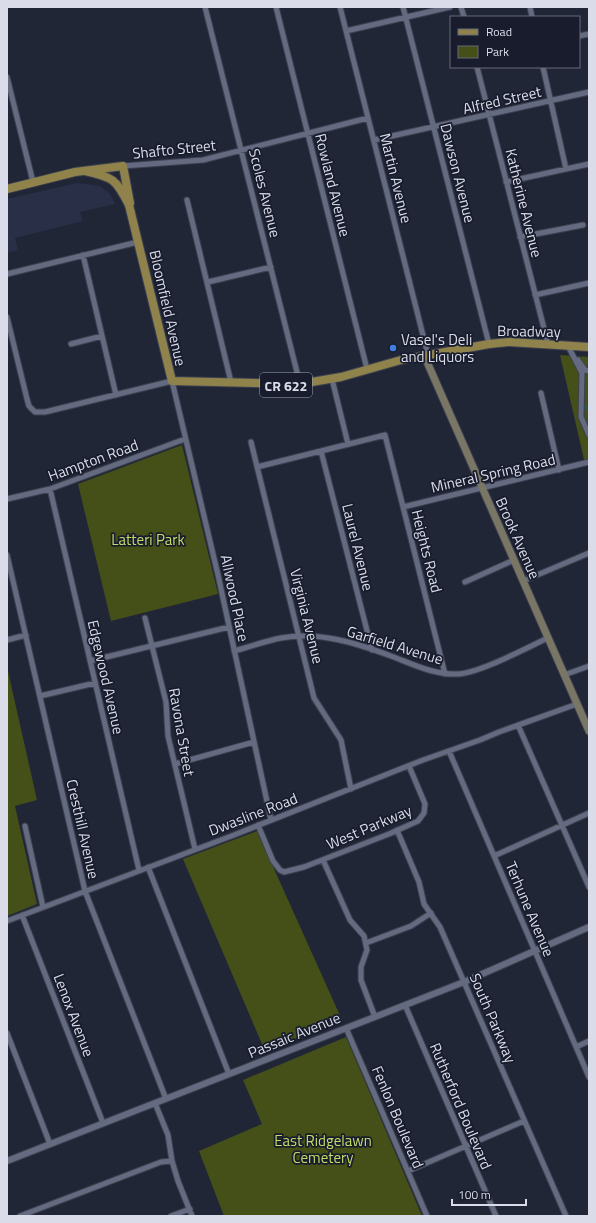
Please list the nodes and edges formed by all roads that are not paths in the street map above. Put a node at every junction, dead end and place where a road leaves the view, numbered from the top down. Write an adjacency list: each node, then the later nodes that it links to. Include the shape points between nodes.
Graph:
1 (205, 7): 18 (street, Scoles Avenue)
2 (276, 7): 16 (street, Rowland Avenue)
3 (340, 7): 7 (street, Martin Avenue)
4 (403, 7): 6 (street, Dawson Avenue)
5 (450, 7): 6 (street)
6 (406, 17): 7 (street); 15 (street, Dawson Avenue)
7 (346, 31): 14 (street, Martin Avenue)
8 (477, 68): 13 (street, Katherine Avenue)
9 (543, 68): 12 (street)
10 (7, 77): 23 (street)
11 (589, 92): 12 (street, Alfred Street)
12 (551, 101): 13 (street, Alfred Street); 21 (street)
13 (489, 115): 15 (street, Alfred Street); 24 (street, Katherine Avenue)
14 (368, 118): 16 (street, Shafto Street); 17 (street, Martin Avenue)
15 (434, 128): 17 (street, Alfred Street); 40 (street, Dawson Avenue)
16 (307, 133): 18 (street, Shafto Street); 46 (street, Rowland Avenue)
17 (374, 140): 44 (street, Martin Avenue)
18 (242, 150): 20 (street, Shafto Street, via 203,160); 32 (street, Scoles Avenue)
19 (589, 164): 21 (street)
20 (123, 166): 22 (main road, Bloomfield Avenue); 27 (main road, Bloomfield Avenue, via 131,201)
21 (566, 169): 24 (street)
22 (85, 171): 23 (main road, Bloomfield Avenue); 27 (main road, Bloomfield Avenue, via 104,175 115,182)
23 (33, 182): 25 (main road, Bloomfield Avenue)
24 (506, 182): 29 (street, Katherine Avenue)
25 (7, 189)
26 (187, 200): 34 (street)
27 (129, 205): 30 (main road, Bloomfield Avenue)
28 (583, 225): 29 (street)
29 (520, 236): 36 (street, Katherine Avenue)
30 (138, 242): 31 (street); 49 (main road, Bloomfield Avenue)
31 (83, 255): 33 (street); 38 (street)
32 (271, 266): 34 (street); 51 (street, Scoles Avenue)
33 (7, 274)
34 (208, 282): 50 (street)
35 (589, 283): 36 (street)
36 (535, 295): 41 (street, Katherine Avenue)
37 (7, 317): 53 (street, via 29,406 35,412 40,413)
38 (102, 336): 39 (street); 53 (street)
39 (71, 344)
40 (490, 344): 41 (main road, Broadway / CR 622); 44 (main road, Broadway / CR 622)
41 (548, 344): 42 (main road, Broadway / CR 622)
42 (568, 346): 43 (main road, Broadway / CR 622); 47 (street, via 585,370); 54 (street, via 582,373 581,418)
43 (589, 347)
44 (426, 355): 45 (main road, Broadway / CR 622); 62 (main road, Brook Avenue)
45 (397, 361): 46 (main road, Bloomfield Avenue / CR 622)
46 (367, 369): 48 (main road, Bloomfield Avenue / CR 622)
47 (589, 371)
48 (332, 379): 51 (main road, Bloomfield Avenue / CR 622); 57 (street)
49 (172, 381): 50 (main road, Bloomfield Avenue / CR 622); 53 (street); 55 (street, Allwood Place)
50 (231, 382): 51 (main road, Bloomfield Avenue / CR 622)
51 (300, 384)
52 (541, 393): 61 (street)
53 (116, 395)
54 (589, 435)
55 (185, 439): 63 (street, Hampton Road); 72 (street, Allwood Place)
56 (251, 442): 60 (street, Virginia Avenue)
57 (348, 444): 58 (street); 65 (street, Heights Road, via 385,434)
58 (321, 451): 60 (street); 78 (street, Laurel Avenue)
59 (589, 462): 61 (street, Mineral Spring Road)
60 (257, 467): 74 (street, Virginia Avenue)
61 (559, 470): 62 (street, Mineral Spring Road)
62 (482, 488): 65 (street, Mineral Spring Road); 68 (main road, Brook Avenue)
63 (50, 489): 64 (street, Hampton Road); 80 (street, Edgewood Avenue)
64 (7, 499)
65 (403, 507): 82 (street, Heights Road)
66 (589, 553): 69 (street)
67 (7, 555): 73 (street, Cresthill Avenue)
68 (514, 560): 69 (main road, Brook Avenue); 70 (street)
69 (523, 581): 75 (main road, Brook Avenue)
70 (465, 582)
71 (145, 618): 77 (street, Ravona Street)
72 (229, 627): 77 (street); 79 (street, Allwood Place)
73 (26, 635): 76 (street); 85 (street, Cresthill Avenue)
74 (300, 636): 78 (street, Garfield Avenue, via 325,637); 79 (street, Garfield Avenue, via 280,638); 93 (street, Virginia Avenue, via 314,698 341,740)
75 (548, 638): 82 (street, Garfield Avenue, via 477,670 464,674); 83 (main road, Brook Avenue)
76 (7, 640)
77 (153, 646): 80 (street); 91 (street, Ravona Street, via 166,702 168,736)
78 (372, 650): 82 (street, Garfield Avenue, via 432,672)
79 (234, 651): 89 (street, Allwood Place)
80 (90, 661): 84 (street, Edgewood Avenue)
81 (589, 666): 83 (street)
82 (445, 674)
83 (564, 675): 86 (main road, Brook Avenue)
84 (95, 683): 85 (street); 104 (street, Edgewood Avenue)
85 (40, 696): 106 (street, Cresthill Avenue)
86 (577, 704): 87 (street, Dwasline Road); 88 (main road, Brook Avenue)
87 (518, 725): 90 (street, Dwasline Road); 97 (street)
88 (589, 731)
89 (254, 742): 91 (street); 95 (street, Allwood Place)
90 (449, 751): 92 (street, Dwasline Road); 101 (street, Terhune Avenue)
91 (175, 764): 100 (street, Ravona Street)
92 (409, 766): 93 (street, Dwasline Road); 99 (street, West Parkway, via 425,809 422,818)
93 (352, 789): 95 (street, Dwasline Road)
94 (589, 813): 97 (street)
95 (270, 820): 96 (street, Dwasline Road)
96 (258, 825): 100 (street, Dwasline Road); 102 (street, West Parkway, via 276,866 284,872)
97 (562, 825): 101 (street); 105 (street)
98 (25, 826): 107 (street)
99 (397, 830): 102 (street, West Parkway); 108 (street, South Parkway, via 419,882 424,904)
100 (195, 849): 103 (street, Dwasline Road)
101 (494, 856): 113 (street, Terhune Avenue)
102 (323, 860): 112 (street, via 347,915 364,936)
103 (148, 867): 104 (street, Dwasline Road); 121 (street)
104 (139, 870): 106 (street, Dwasline Road)
105 (589, 887)
106 (85, 891): 107 (street, Dwasline Road); 123 (street, Cresthill Avenue)
107 (43, 907): 109 (street, Dwasline Road)
108 (431, 913): 112 (street, via 412,926); 114 (street, South Parkway, via 440,927)
109 (22, 915): 110 (street, Dwasline Road); 126 (street, Lenox Avenue)
110 (7, 921)
111 (589, 927): 113 (street, Passaic Avenue)
112 (366, 943): 116 (street, via 361,980)
113 (535, 951): 114 (street, Passaic Avenue); 120 (street, Terhune Avenue)
114 (464, 982): 115 (street, Passaic Avenue); 125 (street, South Parkway)
115 (405, 1005): 116 (street, Passaic Avenue); 128 (street, Rutherford Boulevard)
116 (375, 1017): 117 (street, Passaic Avenue)
117 (346, 1028): 121 (street, Passaic Avenue); 131 (street, Fenlon Boulevard)
118 (7, 1033): 127 (street)
119 (589, 1041): 120 (street)
120 (576, 1047): 122 (street, Terhune Avenue)
121 (229, 1074): 123 (street, Passaic Avenue)
122 (589, 1077)
123 (166, 1099): 124 (street, Passaic Avenue)
124 (155, 1103): 126 (street, Passaic Avenue); 130 (street, via 168,1135)
125 (524, 1121): 128 (street); 140 (street, South Parkway)
126 (103, 1123): 127 (street, Passaic Avenue)
127 (50, 1144): 129 (street, Passaic Avenue)
128 (466, 1146): 131 (street); 139 (street, Rutherford Boulevard)
129 (7, 1161)
130 (172, 1161): 132 (street); 133 (street, via 160,1162)
131 (408, 1172): 138 (street, Fenlon Boulevard)
132 (190, 1209): 136 (street); 137 (street)
133 (37, 1210): 134 (street); 135 (street)
134 (20, 1216)
135 (39, 1216)
136 (171, 1216)
137 (192, 1216)
138 (427, 1216)
139 (496, 1216)
140 (566, 1216)

